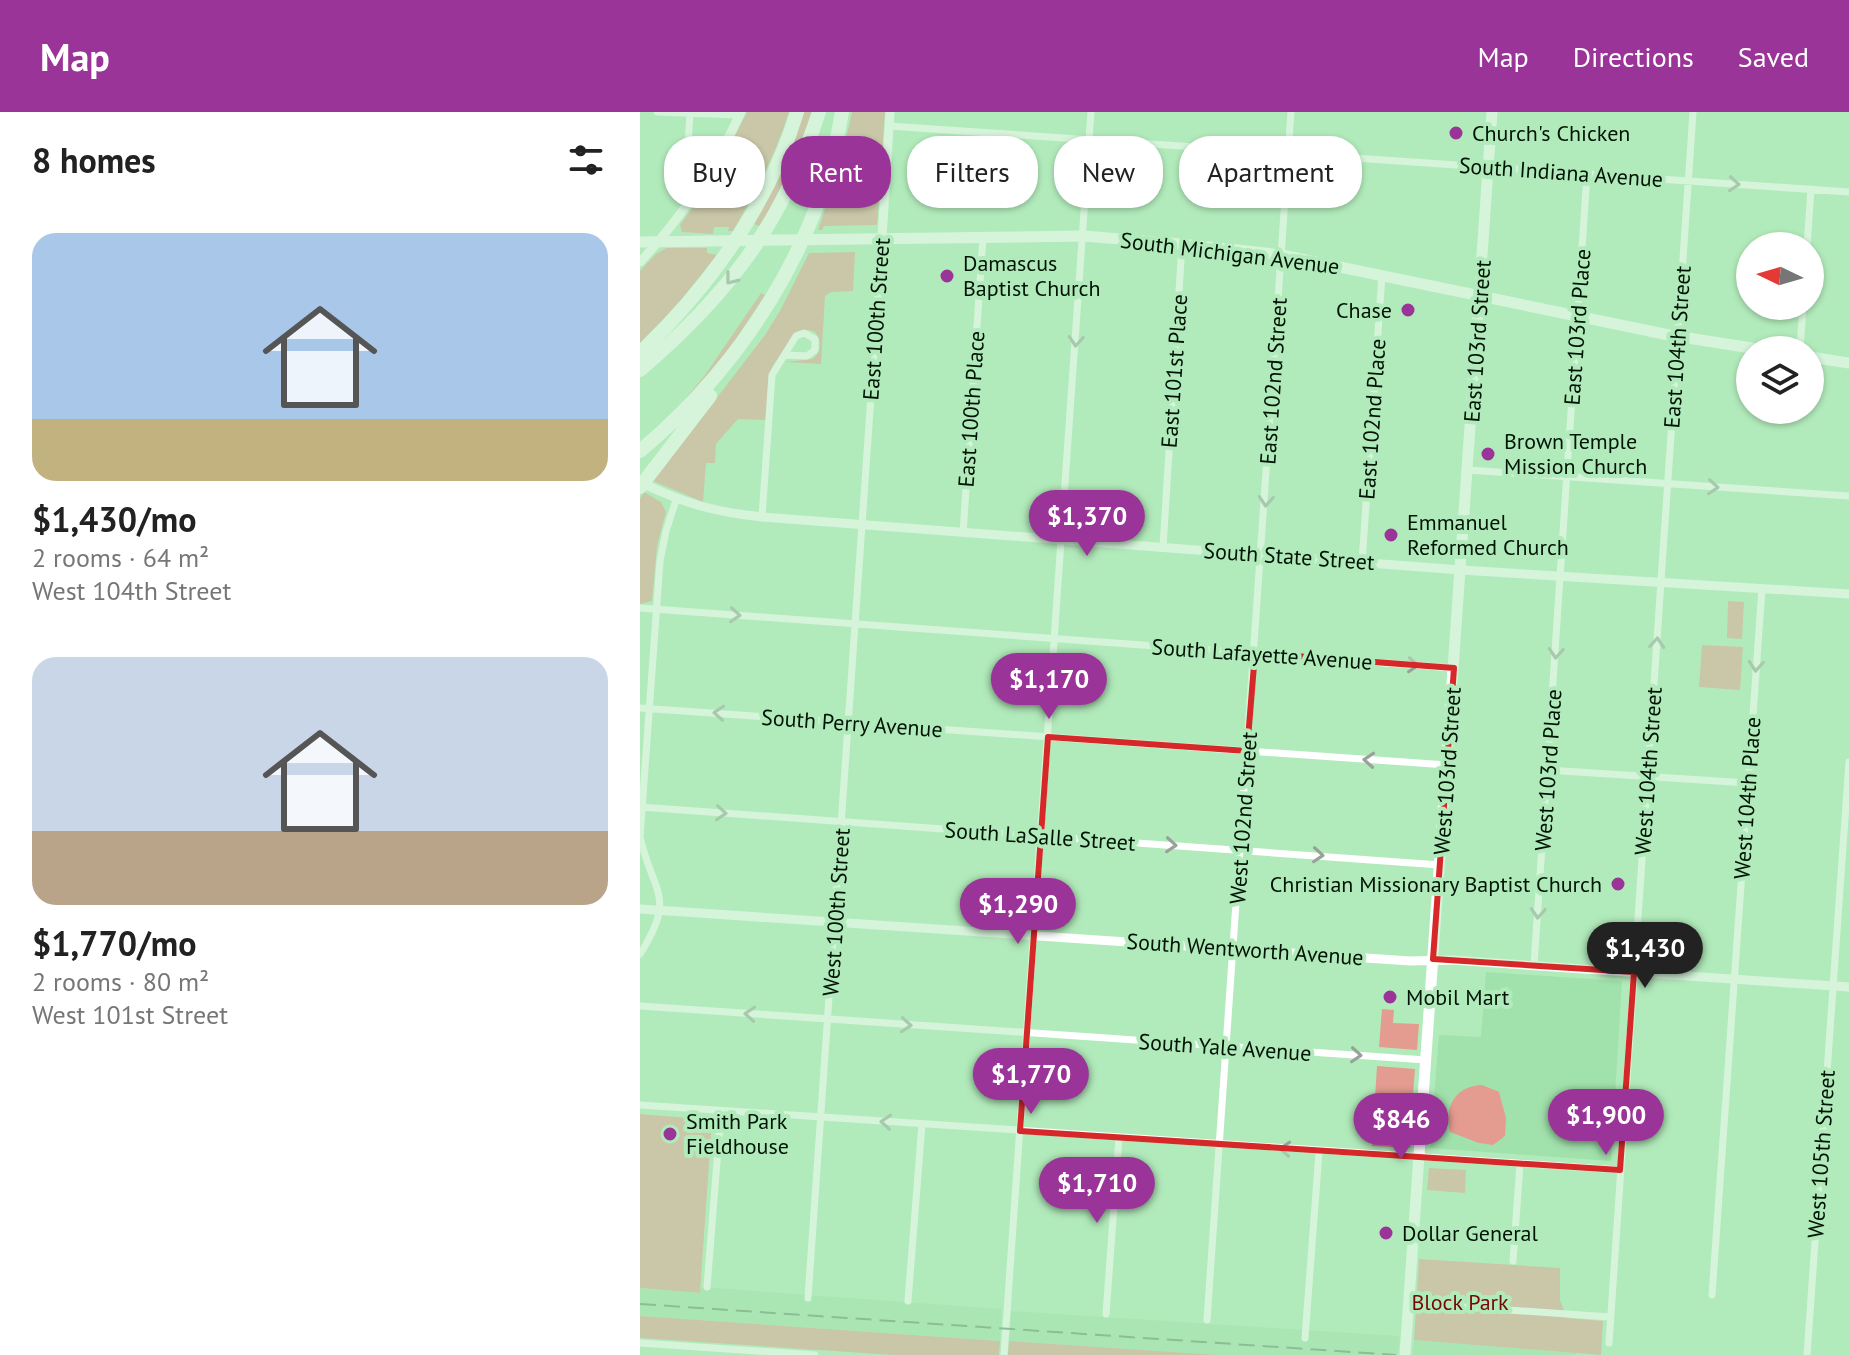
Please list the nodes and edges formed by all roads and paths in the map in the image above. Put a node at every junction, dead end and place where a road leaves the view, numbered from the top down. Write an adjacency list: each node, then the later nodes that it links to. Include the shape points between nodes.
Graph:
1 (657, 112): 2 (street)
2 (690, 112): 11 (street); 13 (street)
3 (797, 112): 42 (highway, via 745,225 691,301)
4 (819, 112): 46 (highway, one-way to 46, via 793,181 750,255 703,312)
5 (842, 112): 38 (highway, via 809,225)
6 (890, 112): 12 (street, East 100th Street)
7 (1091, 112): 15 (street)
8 (1291, 112): 16 (street, East 102nd Street)
9 (1492, 112): 19 (main road, East 103rd Street)
10 (1693, 112): 21 (street, East 104th Street)
11 (740, 114): 14 (street)
12 (889, 126): 17 (street, South Indiana Avenue); 29 (street, East 100th Street)
13 (689, 136)
14 (728, 136)
15 (1089, 136)
16 (1290, 136)
17 (1054, 138)
18 (1362, 159): 19 (street, South Indiana Avenue)
19 (1489, 168): 20 (street, South Indiana Avenue); 37 (main road, East 103rd Street)
20 (1587, 174): 21 (street, South Indiana Avenue); 39 (street, East 103rd Place)
21 (1688, 180): 22 (street, South Indiana Avenue, one-way to 22); 40 (street, East 104th Street)
22 (1811, 189): 23 (street, South Indiana Avenue); 27 (street)
23 (1849, 192)
24 (686, 208): 31 (street)
25 (1085, 208): 28 (street)
26 (1285, 208): 34 (street, East 102nd Street)
27 (1808, 232)
28 (1083, 236): 30 (main road, South Michigan Avenue); 33 (main road, South Michigan Avenue); 57 (street, one-way to 57)
29 (882, 238): 30 (main road, South Michigan Avenue); 31 (main road, South Michigan Avenue); 55 (street, East 100th Street)
30 (983, 238): 56 (street, East 100th Place)
31 (660, 241): 32 (main road, South Michigan Avenue); 35 (street)
32 (640, 242)
33 (1182, 244): 34 (main road, South Michigan Avenue); 58 (street, East 101st Place)
34 (1282, 255): 36 (main road, South Michigan Avenue); 59 (street, East 102nd Street, one-way to 59)
35 (640, 262)
36 (1382, 275): 37 (main road, South Michigan Avenue); 60 (street, East 102nd Place)
37 (1480, 296): 39 (main road, South Michigan Avenue); 48 (main road, East 103rd Street)
38 (768, 304): 47 (highway, via 718,374); 51 (highway, via 758,332)
39 (1577, 317): 40 (main road, South Michigan Avenue); 49 (street, East 103rd Place)
40 (1678, 337): 41 (main road, South Michigan Avenue); 50 (street, East 104th Street)
41 (1736, 346)
42 (640, 353)
43 (786, 355): 54 (street, via 772,375)
44 (1824, 359): 45 (main road)
45 (1849, 363)
46 (640, 370)
47 (640, 451)
48 (1468, 470): 49 (street); 61 (main road, East 103rd Street)
49 (1567, 477): 50 (street); 62 (street, East 103rd Place)
50 (1668, 484): 52 (street, one-way to 52); 63 (street, East 104th Street)
51 (640, 485): 53 (street, South State Street)
52 (1849, 496)
53 (676, 500): 54 (street, South State Street); 67 (street, via 660,561)
54 (762, 517): 55 (street, South State Street)
55 (863, 525): 56 (street, South State Street); 68 (street, West 100th Street)
56 (963, 533): 57 (street, South State Street)
57 (1062, 539): 58 (street, South State Street); 69 (street)
58 (1163, 547): 59 (street, South State Street)
59 (1262, 555): 60 (street, South State Street); 70 (street, West 102nd Street)
60 (1362, 562): 61 (street, South State Street)
61 (1461, 570): 62 (street, South State Street); 71 (main road, West 103rd Street)
62 (1561, 575): 63 (street, South State Street); 79 (street, West 103rd Place, one-way to 79)
63 (1661, 582): 64 (street, South State Street); 80 (street, West 104th Street, one-way to 63)
64 (1762, 588): 65 (street, South State Street); 81 (street, West 104th Place, one-way to 81)
65 (1849, 594)
66 (640, 608): 67 (street, South Lafayette Avenue)
67 (657, 610): 68 (street, South Lafayette Avenue, one-way to 68); 73 (street)
68 (856, 624): 69 (street, South Lafayette Avenue); 74 (street, West 100th Street)
69 (1055, 639): 70 (street, South Lafayette Avenue); 75 (street)
70 (1255, 653): 71 (street, South Lafayette Avenue, one-way to 71); 76 (street, West 102nd Street)
71 (1454, 668): 78 (main road, West 103rd Street)
72 (640, 708): 73 (street, South Perry Avenue)
73 (650, 709): 74 (street, South Perry Avenue, one-way to 73); 83 (street)
74 (849, 723): 75 (street, South Perry Avenue); 84 (street, West 100th Street)
75 (1048, 737): 76 (street, South Perry Avenue); 85 (street)
76 (1247, 751): 78 (street, South Perry Avenue, one-way to 76); 86 (street, West 102nd Street)
77 (1849, 762): 82 (street, West 105th Street)
78 (1447, 765): 87 (main road, West 103rd Street)
79 (1547, 770): 80 (street); 96 (street, West 103rd Place, one-way to 96)
80 (1647, 776): 81 (street); 97 (street, West 104th Street)
81 (1748, 783): 98 (street, West 104th Place)
82 (1848, 789): 88 (street, West 105th Street)
83 (641, 808): 84 (street, South LaSalle Street, one-way to 84); 90 (street, via 640,837 659,888)
84 (842, 822): 85 (street, South LaSalle Street); 91 (street, West 100th Street)
85 (1041, 836): 86 (street, South LaSalle Street, one-way to 86); 92 (street)
86 (1240, 849): 87 (street, South LaSalle Street, one-way to 87); 93 (street, West 102nd Street)
87 (1440, 865): 95 (main road, West 103rd Street)
88 (1845, 887): 99 (street, West 105th Street)
89 (640, 909): 90 (street, South Wentworth Avenue)
90 (661, 910): 91 (street, South Wentworth Avenue); 94 (street)
91 (835, 921): 92 (street, South Wentworth Avenue); 102 (street, West 100th Street)
92 (1034, 935): 93 (street, South Wentworth Avenue); 103 (street)
93 (1233, 949): 95 (street, South Wentworth Avenue); 104 (street, West 102nd Street)
94 (640, 954)
95 (1433, 961): 96 (street, South Wentworth Avenue); 105 (main road, West 103rd Street)
96 (1534, 965): 97 (street, South Wentworth Avenue)
97 (1634, 972): 98 (street, South Wentworth Avenue); 116 (street, West 104th Street)
98 (1733, 979): 99 (street, South Wentworth Avenue); 119 (street, West 104th Place)
99 (1833, 986): 100 (street, South Wentworth Avenue); 134 (street, West 105th Street)
100 (1849, 987)
101 (640, 1006): 102 (street, South Yale Avenue, one-way to 101)
102 (828, 1019): 103 (street, South Yale Avenue, one-way to 103); 108 (street, West 100th Street)
103 (1027, 1033): 104 (street, South Yale Avenue); 110 (street)
104 (1226, 1047): 105 (street, South Yale Avenue, one-way to 105); 112 (street, West 102nd Street)
105 (1426, 1060): 114 (main road, West 103rd Street)
106 (640, 1105): 107 (street)
107 (721, 1111): 108 (street); 118 (street)
108 (821, 1118): 109 (street, one-way to 108); 120 (street, West 100th Street)
109 (922, 1124): 110 (street); 121 (street)
110 (1020, 1131): 111 (street); 132 (street)
111 (1119, 1138): 112 (street); 123 (street)
112 (1219, 1145): 113 (street, one-way to 112); 125 (street, West 102nd Street)
113 (1319, 1152): 114 (street); 126 (street)
114 (1419, 1158): 115 (street); 122 (main road, West 103rd Street)
115 (1520, 1164): 116 (street); 117 (street)
116 (1620, 1170): 124 (street, West 104th Street)
117 (1513, 1261)
118 (707, 1287)
119 (1712, 1295)
120 (808, 1298)
121 (908, 1301)
122 (1409, 1303): 124 (street); 133 (main road, West 103rd Street)
123 (1106, 1314)
124 (1610, 1317): 128 (street, West 104th Street)
125 (1207, 1320)
126 (1305, 1338)
127 (640, 1343): 129 (street)
128 (1609, 1343)
129 (704, 1351): 130 (street)
130 (804, 1355): 131 (street)
131 (815, 1355)
132 (1004, 1355)
133 (1405, 1355)
134 (1807, 1355)

